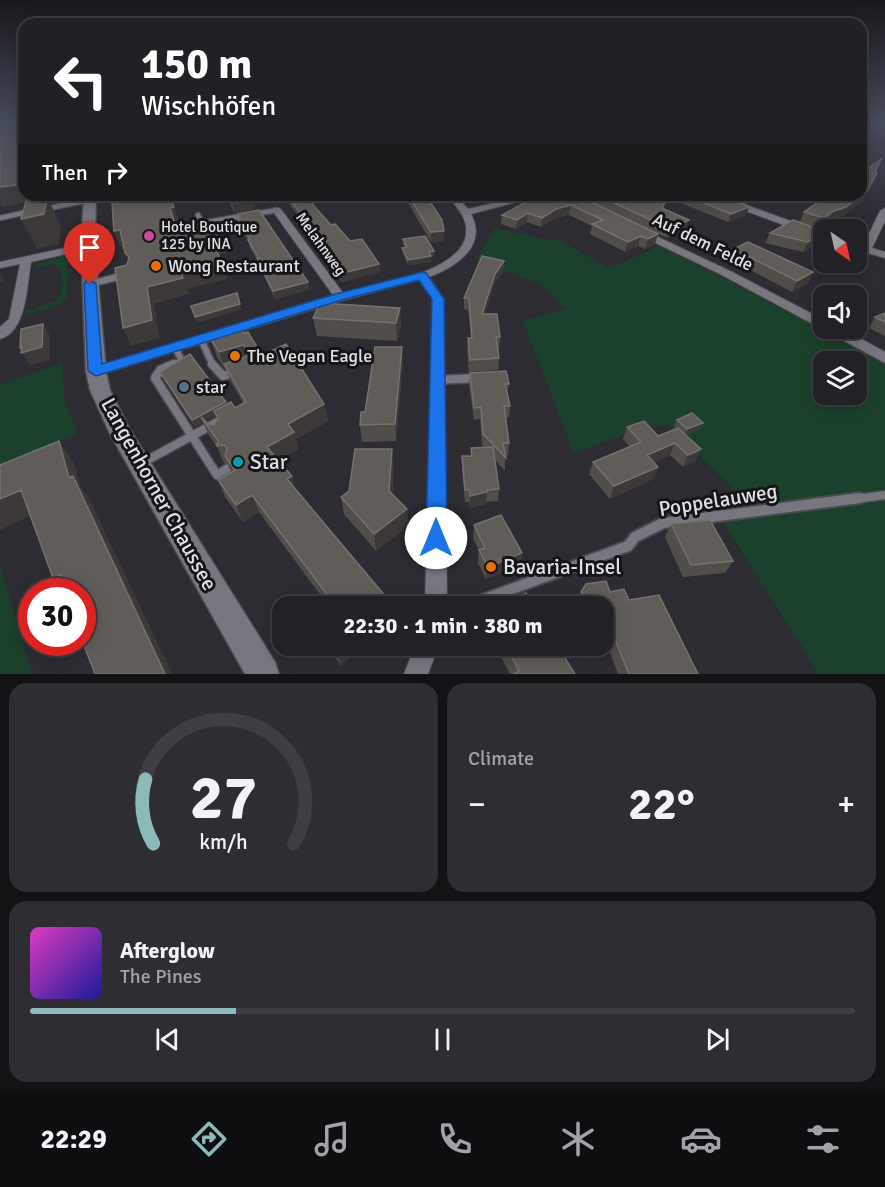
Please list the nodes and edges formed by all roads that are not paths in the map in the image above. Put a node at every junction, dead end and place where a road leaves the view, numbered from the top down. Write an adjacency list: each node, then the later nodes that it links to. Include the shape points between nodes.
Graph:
1 (72, 201): 10 (lane)
2 (89, 201): 14 (main road, Langenhorner Chaussee)
3 (457, 201): 8 (street)
4 (513, 201): 8 (street)
5 (732, 201): 12 (street)
6 (277, 210): 9 (lane, via 208,222 201,221); 22 (street, Melahnweg)
7 (885, 211): 13 (street)
8 (467, 212): 20 (street, via 470,238 460,256 443,269)
9 (198, 215)
10 (0, 218)
11 (630, 226): 23 (street, Auf dem Felde)
12 (813, 233)
13 (867, 240)
14 (88, 246): 17 (street); 21 (main road, Langenhorner Chaussee)
15 (867, 250): 16 (street)
16 (885, 255)
17 (26, 260): 18 (street); 24 (street, via 15,320)
18 (0, 265)
19 (131, 274): 21 (lane)
20 (422, 276): 22 (street); 32 (street, via 438,299)
21 (90, 284): 30 (main road, Langenhorner Chaussee)
22 (340, 297): 25 (street)
23 (813, 319)
24 (0, 335)
25 (201, 339): 27 (street); 29 (lane, via 212,364 223,376)
26 (850, 339): 28 (street)
27 (175, 347): 30 (street); 35 (lane, via 182,361 160,370 155,378)
28 (885, 358)
29 (240, 370)
30 (96, 371): 37 (main road, Langenhorner Chaussee, via 107,406)
31 (491, 377): 32 (lane)
32 (437, 380): 40 (street)
33 (233, 414): 34 (lane)
34 (211, 425): 35 (lane); 36 (lane)
35 (191, 435): 37 (lane); 38 (lane, via 216,475)
36 (218, 436)
37 (139, 465): 44 (main road, Langenhorner Chaussee)
38 (228, 468)
39 (885, 495): 41 (lane, Poppelauweg, via 663,523 635,537 628,546)
40 (436, 596)
41 (493, 596)
42 (423, 656): 43 (street)
43 (416, 673)
44 (263, 674)

